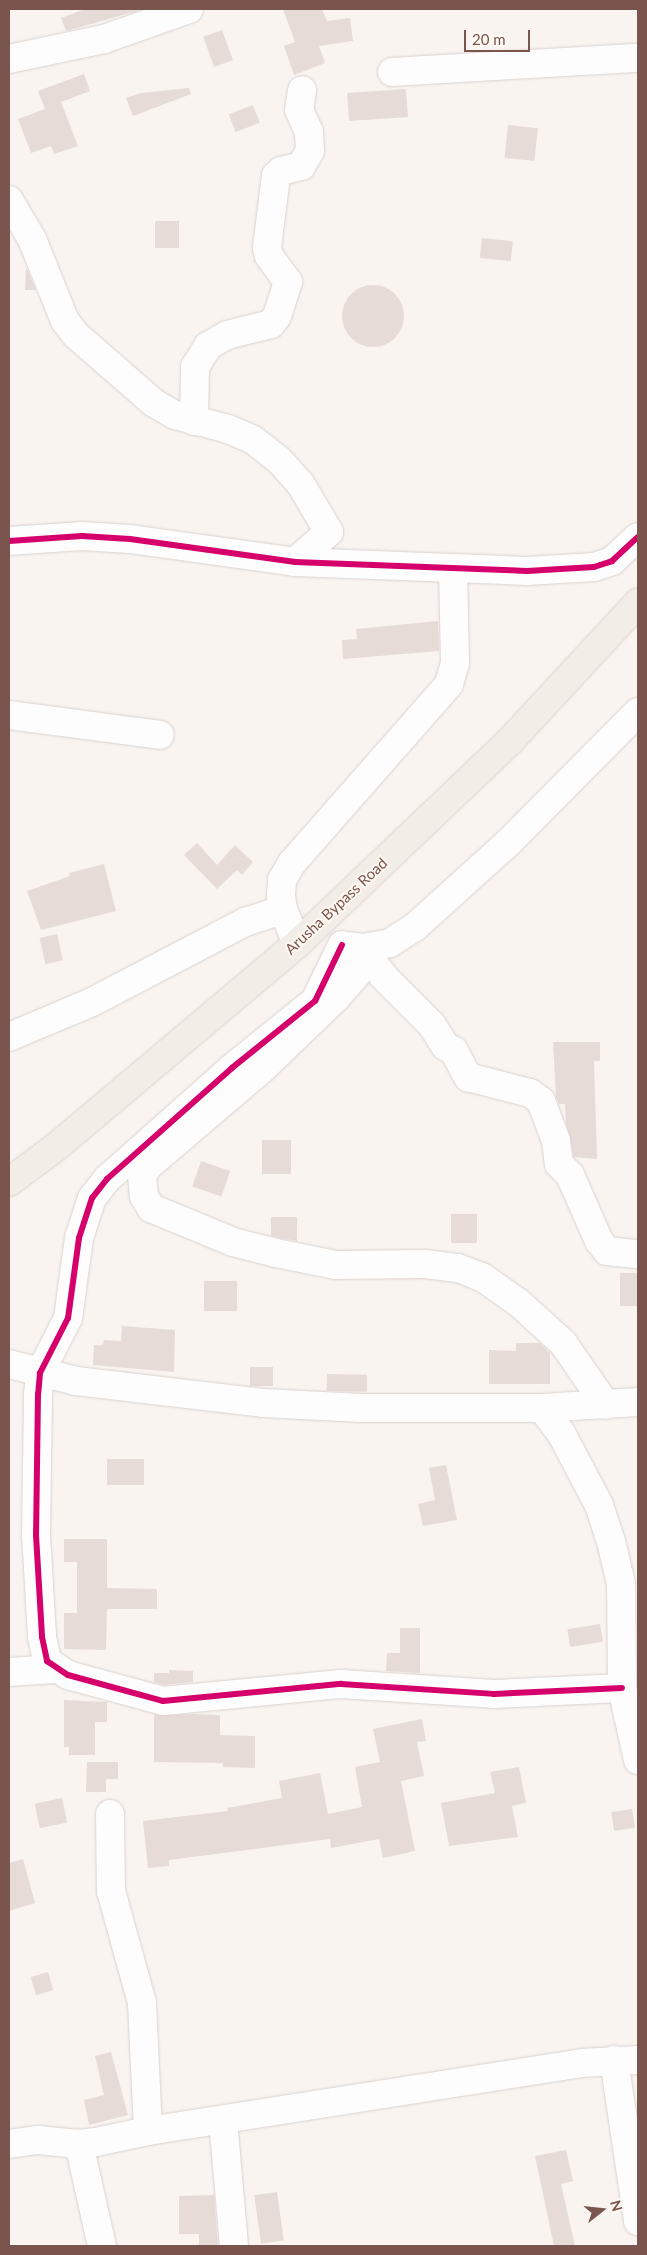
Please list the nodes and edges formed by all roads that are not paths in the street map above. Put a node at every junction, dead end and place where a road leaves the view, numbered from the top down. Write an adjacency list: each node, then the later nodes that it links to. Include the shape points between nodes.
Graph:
1 (189, 9): 3 (street, via 104,39)
2 (638, 58): 4 (street)
3 (9, 59)
4 (392, 72)
5 (302, 90): 7 (street, via 298,110 309,132 310,151 301,166 281,171 276,176 267,247 269,256 288,282 277,316 271,324 227,335 208,346 194,367)
6 (9, 200): 7 (street, via 32,239 65,321 76,335 154,403)
7 (194, 421): 10 (street, via 252,439 279,460 300,483 329,532)
8 (638, 537): 11 (street, via 612,561 594,568 536,571)
9 (9, 541): 10 (street, via 82,536 130,539)
10 (295, 562): 11 (street)
11 (453, 568): 16 (street, via 455,662 449,684 292,863 282,880)
12 (638, 604): 17 (main road, Arusha Bypass Road, via 511,740)
13 (638, 712): 18 (street, via 509,842 415,927 390,942)
14 (9, 715): 15 (street)
15 (160, 735)
16 (283, 910): 17 (street); 19 (street, via 246,922 92,1002)
17 (306, 935): 18 (street); 20 (main road, Arusha Bypass Road)
18 (359, 950): 21 (street, via 432,1025 445,1046 454,1051 468,1077 530,1092 541,1101 556,1141 560,1164 570,1176 599,1241 607,1251); 23 (street, via 315,1001 217,1081 107,1179 92,1198 78,1238 68,1318); 25 (street, via 336,998 270,1062 149,1166 142,1175 144,1196 151,1208 233,1242 276,1253 336,1265 425,1264 458,1268 482,1276 519,1302 558,1338)
19 (9, 1037)
20 (9, 1182)
21 (638, 1254)
22 (9, 1364): 23 (street)
23 (40, 1373): 26 (street, via 169,1394 263,1402 362,1408); 27 (street, via 36,1535 44,1653)
24 (638, 1402): 25 (street)
25 (606, 1405): 26 (street)
26 (542, 1408): 29 (street, via 561,1433 595,1498 611,1541 621,1584)
27 (54, 1669): 28 (street); 29 (street, via 163,1700 341,1684 494,1694)
28 (9, 1672)
29 (622, 1688): 30 (street)
30 (638, 1760)
31 (110, 1814): 34 (street, via 111,1891 142,2003)
32 (626, 2060): 33 (street); 37 (street)
33 (223, 2120): 34 (street); 39 (street)
34 (148, 2131): 36 (street)
35 (9, 2144): 36 (street, via 38,2140)
36 (79, 2144): 38 (street)
37 (638, 2221)
38 (102, 2246)
39 (234, 2246)

